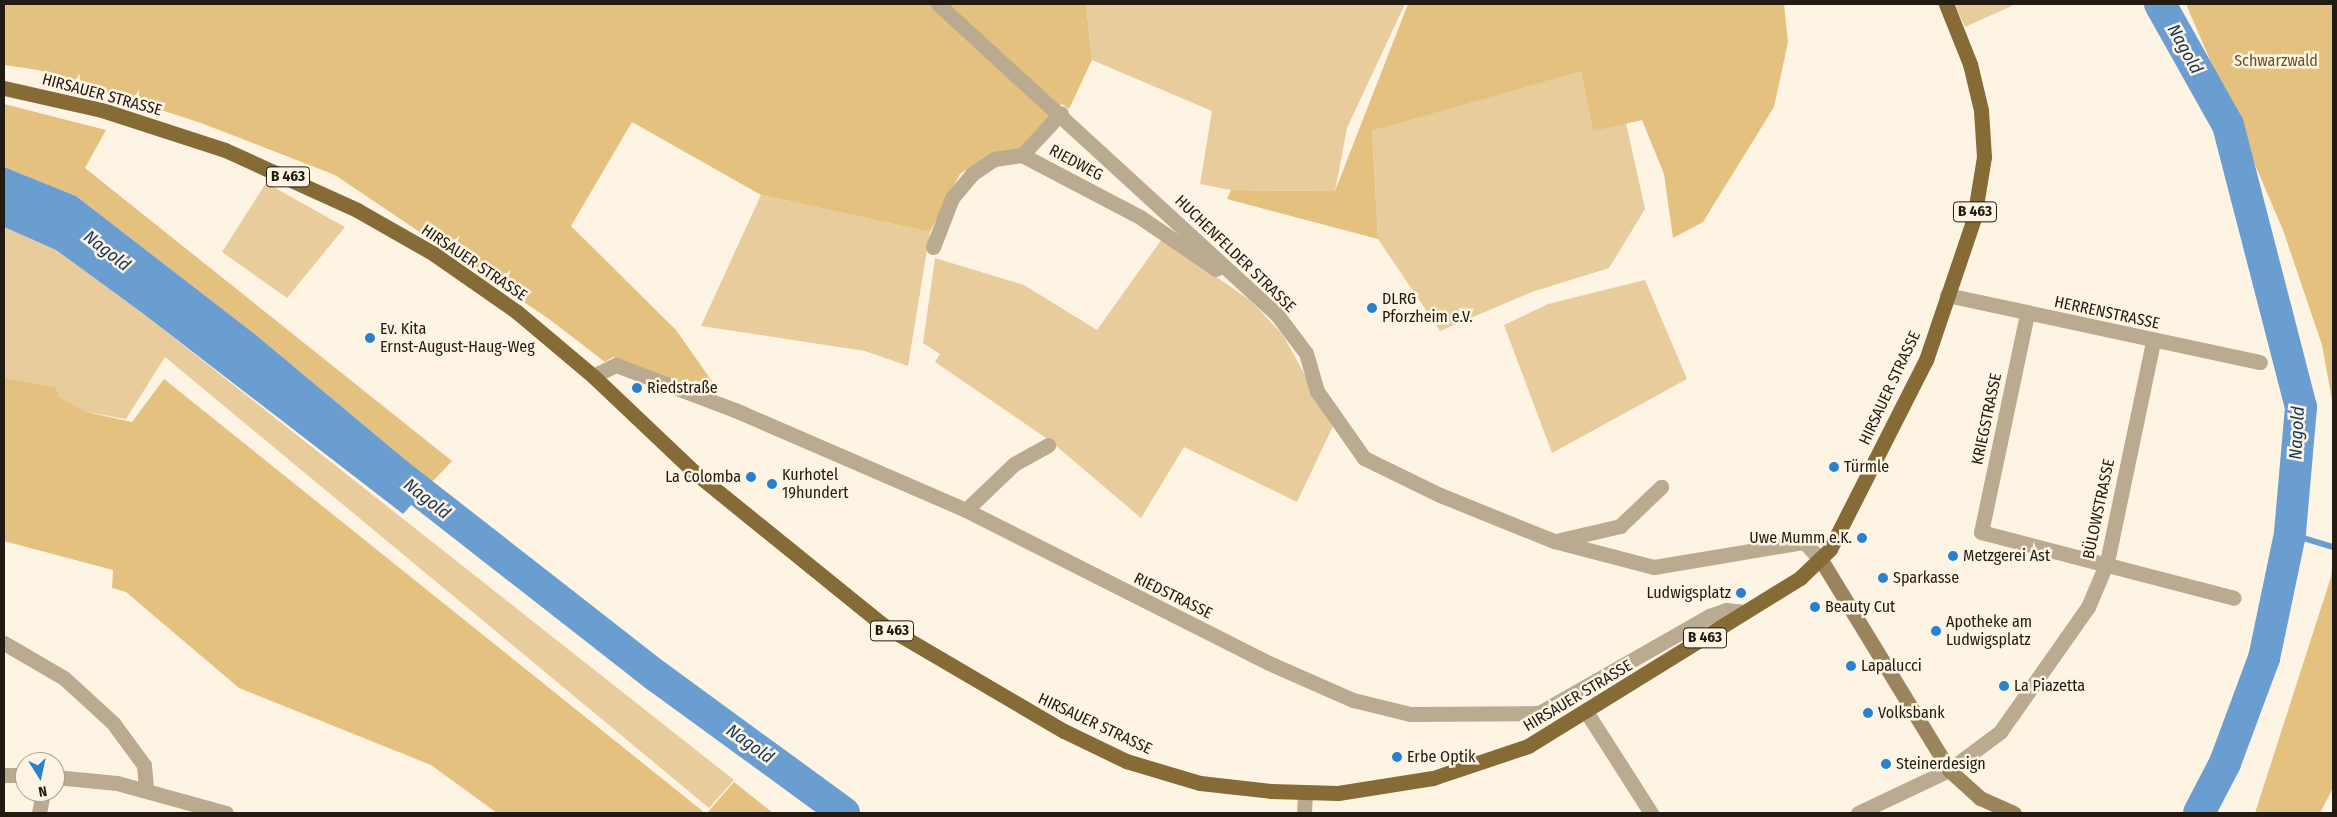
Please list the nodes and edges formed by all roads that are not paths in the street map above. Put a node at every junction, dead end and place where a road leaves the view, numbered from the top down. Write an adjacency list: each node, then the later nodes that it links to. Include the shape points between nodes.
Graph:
1 (938, 4): 4 (street, HUCHENFELDER STRASSE)
2 (1946, 4): 8 (main road, HIRSAUER STRASSE / B 463, via 1977,88 1984,157 1974,218)
3 (4, 88): 12 (main road, HIRSAUER STRASSE / B 463, via 166,130 314,189 404,236 472,280)
4 (1061, 113): 5 (street); 7 (street, HUCHENFELDER STRASSE)
5 (1022, 155): 6 (street, RIEDWEG, via 994,158 972,174 952,198); 7 (street, RIEDWEG, via 1140,217 1218,271)
6 (933, 247)
7 (1231, 274): 16 (street, HUCHENFELDER STRASSE, via 1278,316 1306,353 1317,391 1364,458 1440,495)
8 (1947, 295): 9 (street, HERRENSTRASSE); 17 (main road, HIRSAUER STRASSE / B 463, via 1926,360 1838,536)
9 (2027, 314): 10 (street, HERRENSTRASSE); 18 (street, KRIEGSTRASSE, via 1981,532)
10 (2153, 341): 11 (street, HERRENSTRASSE); 18 (street, BÜLOWSTRASSE)
11 (2260, 362)
12 (593, 376): 15 (street, RIEDSTRASSE, via 616,365 735,410); 26 (main road, HIRSAUER STRASSE / B 463, via 694,472 832,586 935,659 1126,761 1200,783)
13 (1048, 445): 15 (street, via 1014,464)
14 (1661, 487): 16 (street, via 1620,526)
15 (966, 510): 20 (street, RIEDSTRASSE, via 1269,663 1353,700 1410,714 1539,713 1726,610)
16 (1554, 541): 17 (street, HUCHENFELDER STRASSE, via 1654,567 1804,542)
17 (1821, 560): 20 (main road, HIRSAUER STRASSE / B 463); 23 (street)
18 (2107, 562): 19 (street); 23 (street, BÜLOWSTRASSE, via 2088,608 2053,663 2000,732)
19 (2234, 598)
20 (1746, 612): 22 (main road, HIRSAUER STRASSE / B 463)
21 (4, 643): 25 (street, via 64,678 112,724 144,765)
22 (1587, 713): 26 (main road, HIRSAUER STRASSE / B 463, via 1528,746 1466,770 1395,786); 29 (street)
23 (1949, 770): 30 (street, BÜLOWSTRASSE); 31 (street, via 1980,798)
24 (65, 778): 25 (street)
25 (146, 790): 27 (street)
26 (1305, 794): 28 (street)
27 (226, 813)
28 (1304, 813)
29 (1651, 813)
30 (1858, 813)
31 (2014, 813)

